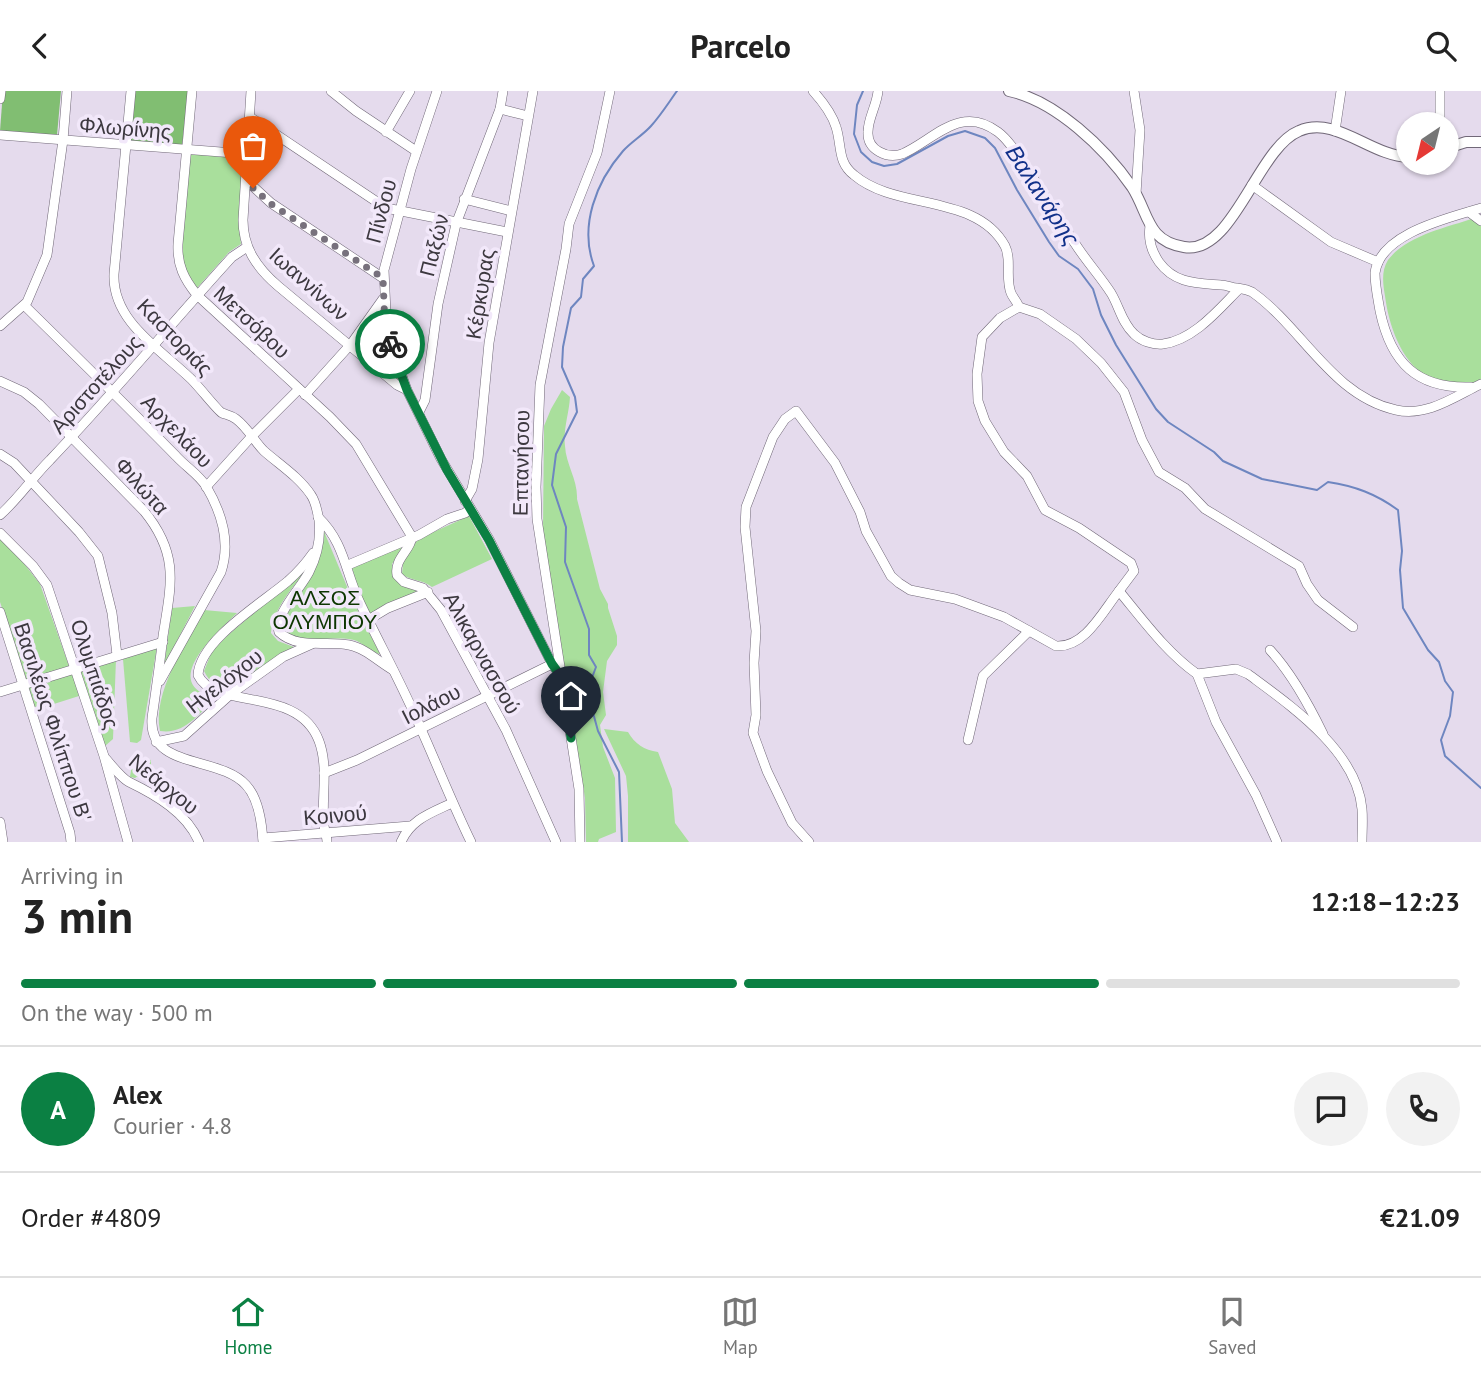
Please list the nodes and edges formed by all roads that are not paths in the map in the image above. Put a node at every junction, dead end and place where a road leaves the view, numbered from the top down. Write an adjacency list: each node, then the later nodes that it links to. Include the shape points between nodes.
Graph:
1 (1, 91): 18 (street)
2 (67, 91): 26 (street)
3 (131, 91): 29 (street, Καστοριάς)
4 (191, 91): 30 (street, Μετσόβου)
5 (251, 91): 22 (street, Ιωαννίνων)
6 (331, 91): 24 (street)
7 (410, 91): 24 (street)
8 (436, 91): 31 (street, Πίνδου)
9 (503, 91): 19 (street, Παξών)
10 (533, 91): 21 (street, Κέρκυρας)
11 (610, 91): 89 (street, Επτανήσου, via 597,153 566,234 540,385 536,509)
12 (813, 91): 53 (street, via 836,126 842,162 863,183 982,220 1004,245 1011,293)
13 (878, 91): 49 (street, via 868,132 873,147 883,155 905,152 956,124 985,125 1002,136 1138,337 1159,344 1181,339)
14 (1009, 91): 36 (main road, via 1037,99 1063,115)
15 (1134, 91): 36 (street, via 1139,131)
16 (1342, 91): 23 (street)
17 (1440, 91): 20 (street)
18 (0, 99)
19 (500, 109): 21 (street); 37 (street, Παξών)
20 (1440, 112)
21 (528, 116): 39 (street, Κέρκυρας)
22 (250, 117): 32 (street, Ιωαννίνων); 40 (street, via 375,203)
23 (1335, 131): 33 (main road); 35 (main road, via 1318,127 1294,134)
24 (386, 132): 31 (street)
25 (0, 135): 26 (street, Φλωρίνης)
26 (63, 141): 29 (street, Φλωρίνης); 52 (street, via 49,248)
27 (1481, 142): 28 (main road)
28 (1460, 144)
29 (124, 145): 30 (street, Φλωρίνης); 56 (street, Καστοριάς, via 114,283 125,313)
30 (185, 150): 32 (street, Φλωρίνης); 50 (street, Μετσόβου, via 178,257 184,278)
31 (416, 151): 40 (street, Πίνδου)
32 (247, 154): 34 (street, Ιωαννίνων)
33 (1396, 154)
34 (246, 180): 46 (street, Ιωαννίνων, via 243,226); 48 (street, via 271,204)
35 (1252, 184): 44 (main road, via 1222,230 1203,246 1174,244); 47 (street, via 1331,242)
36 (1136, 194): 44 (main road)
37 (464, 199): 39 (street); 43 (street, Παξών)
38 (1481, 208): 41 (street)
39 (511, 211): 45 (street, Κέρκυρας)
40 (400, 212): 43 (street); 48 (street, Πίνδου)
41 (1469, 212): 42 (street); 47 (street, via 1407,235)
42 (1481, 221)
43 (456, 223): 45 (street); 62 (street, Παξών, via 438,304 425,400)
44 (1150, 226): 49 (street, via 1154,254 1171,275)
45 (507, 232): 68 (street, Κέρκυρας)
46 (247, 247): 50 (street, Αριστοτέλους); 55 (street, Ιωαννίνων, via 267,276)
47 (1378, 262): 58 (street, via 1375,278 1381,314 1397,356 1432,384)
48 (383, 278): 51 (street, Πίνδου)
49 (1239, 289): 58 (street, via 1260,298 1345,384 1378,405 1416,412)
50 (197, 295): 56 (street, Αριστοτέλους); 61 (street, Μετσόβου)
51 (384, 297): 55 (street); 59 (street, Πίνδου, via 387,334)
52 (25, 306): 54 (street); 60 (street, Αρχελάου)
53 (1019, 307): 75 (street, via 982,337 977,374 978,401 985,421 1004,452 1027,476 1045,510 1130,563 1134,571); 79 (street, via 1040,314 1101,363 1124,392 1159,472 1185,488 1205,509 1299,566 1318,600)
54 (0, 326)
55 (351, 344): 59 (street, Ιωαννίνων); 61 (street)
56 (154, 346): 60 (street, Αριστοτέλους); 63 (street, Καστοριάς, via 189,376 215,407 237,419)
57 (0, 381): 64 (street, Φιλώτα, via 24,392)
58 (1479, 386)
59 (407, 390): 62 (street, Πίνδου)
60 (114, 392): 64 (street, Αριστοτέλους); 67 (street, Αρχελάου)
61 (302, 392): 63 (street); 72 (street, Μετσόβου, via 361,450)
62 (419, 412): 68 (street, Πίνδου)
63 (252, 436): 67 (street); 70 (street, Καστοριάς, via 307,490)
64 (72, 437): 66 (street, Αριστοτέλους); 81 (street, Φιλώτα, via 144,511 163,542 172,580)
65 (0, 454): 66 (street)
66 (31, 483): 69 (street, Αριστοτέλους); 84 (street, via 98,556)
67 (206, 487): 91 (street, Αρχελάου, via 225,533 223,566)
68 (468, 505): 72 (street, via 465,513); 85 (street, Πίνδου)
69 (0, 515)
70 (318, 517): 73 (street, Καστοριάς); 74 (street, Καστοριάς)
71 (0, 533): 86 (street, Ολυμπιάδος, via 44,580)
72 (412, 537): 74 (street); 76 (street, Αλικαρνασσού, via 396,573 402,581)
73 (318, 545): 82 (street, via 309,573 278,623 285,637); 93 (street, via 290,580 227,631 203,658 198,672 201,680)
74 (348, 565): 78 (street, Καστοριάς)
75 (1119, 591): 80 (street, via 1070,645 1056,646); 88 (street, via 1171,653)
76 (428, 592): 78 (street); 94 (street, Αλικαρνασσού)
77 (0, 612): 90 (street, Βασιλέως Φιλίππου Β')
78 (368, 620): 87 (street, Καστοριάς)
79 (1353, 628)
80 (1029, 631): 97 (street, via 983,676); 114 (street, via 1004,617 899,583 866,531 835,463 796,411 785,419 773,437 746,507 756,631 753,733 792,823)
81 (163, 642): 84 (street); 91 (street, Φιλώτα)
82 (314, 643): 87 (street, via 350,645); 93 (street, Ηγελόχου, via 283,657)
83 (1270, 650): 96 (street, via 1282,662)
84 (117, 655): 86 (street)
85 (552, 664): 89 (street, Πίνδου); 94 (street, Ιολάου)
86 (75, 668): 90 (street); 99 (street, Ολυμπιάδος)
87 (393, 670): 95 (street, Καστοριάς)
88 (1197, 674): 96 (street, via 1236,669 1248,674); 115 (street)
89 (563, 679): 113 (street, Επτανήσου, via 579,789)
90 (23, 685): 92 (street); 107 (street, Βασιλέως Φιλίππου Β')
91 (157, 685): 98 (street, Φιλώτα, via 151,722)
92 (0, 692)
93 (230, 694): 98 (street, Ηγελόχου, via 184,736); 100 (street, via 284,707 310,723)
94 (486, 696): 95 (street, Ιολάου); 112 (street, Αλικαρνασσού)
95 (421, 728): 100 (street, Ιολάου); 101 (street, Καστοριάς)
96 (1325, 739): 116 (street, via 1350,769 1358,790)
97 (968, 740)
98 (156, 742): 105 (street, via 169,753 244,783 256,800)
99 (104, 756): 108 (street, Ολυμπιάδος); 109 (street, Νεάρχου, via 126,780 180,816)
100 (324, 773): 104 (street)
101 (452, 803): 103 (street); 111 (street, Καστοριάς)
102 (0, 822): 106 (street)
103 (410, 827): 104 (street, Κοινού); 110 (street)
104 (327, 838): 105 (street, Κοινού)
105 (263, 840)
106 (3, 842)
107 (71, 842)
108 (128, 842)
109 (199, 842)
110 (401, 842)
111 (471, 842)
112 (556, 842)
113 (580, 842)
114 (809, 842)
115 (1277, 842)
116 (1362, 842)

